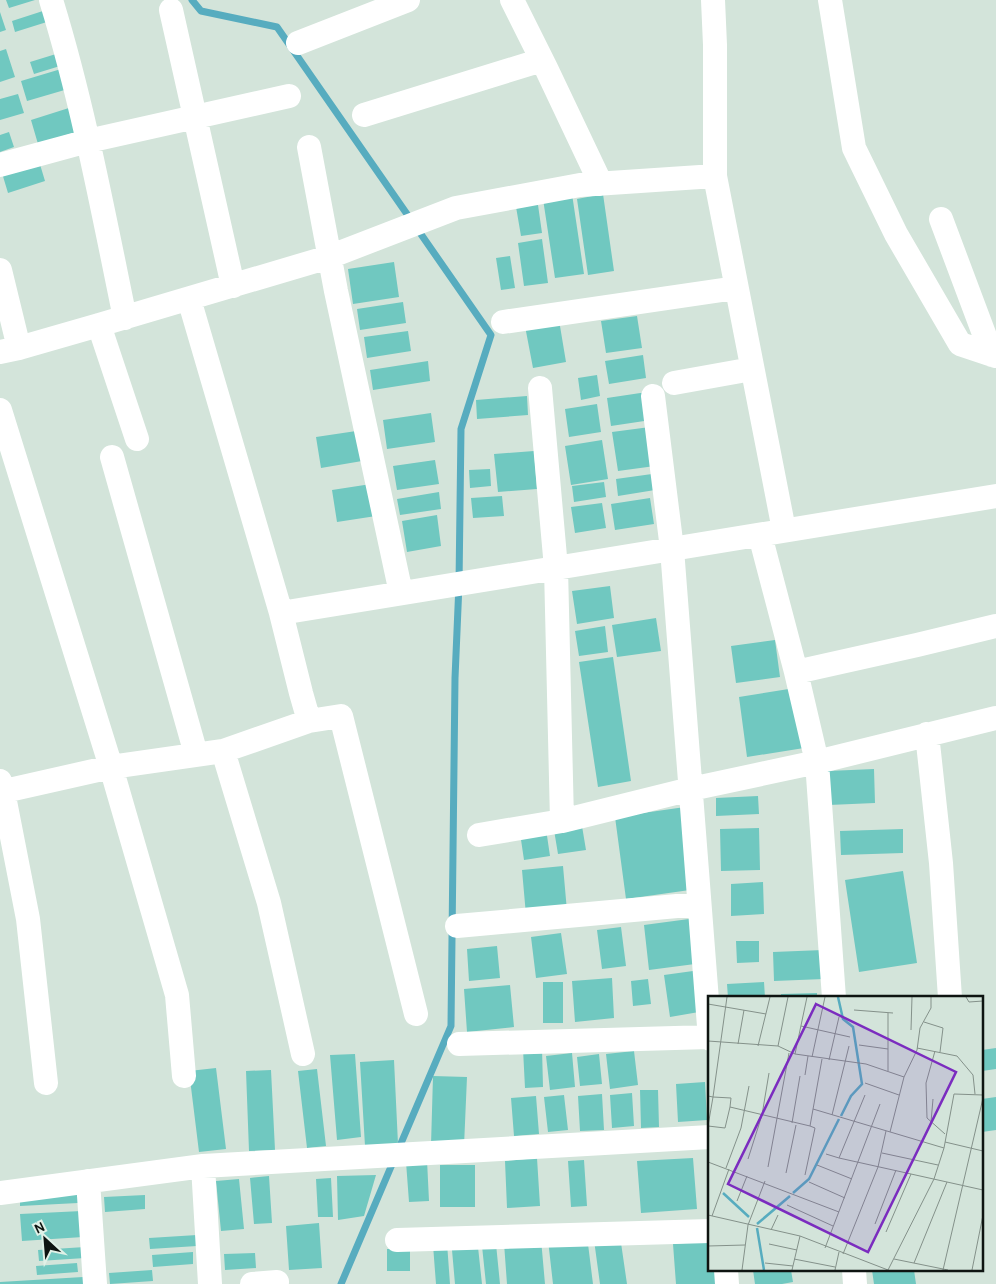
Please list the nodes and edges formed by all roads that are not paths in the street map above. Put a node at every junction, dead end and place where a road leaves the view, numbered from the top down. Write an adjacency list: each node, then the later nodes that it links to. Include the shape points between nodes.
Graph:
1 (51, 0): 12 (street)
2 (408, 0): 7 (street)
3 (512, 0): 8 (street)
4 (713, 0): 15 (street)
5 (830, 0): 27 (street, via 854,148 896,234 960,344)
6 (171, 10): 11 (street)
7 (298, 43)
8 (542, 60): 10 (street); 16 (street)
9 (289, 96): 11 (street)
10 (364, 115)
11 (195, 117): 12 (street); 20 (street)
12 (88, 142): 14 (street); 23 (street)
13 (309, 148): 18 (street)
14 (0, 165)
15 (715, 176): 16 (street); 21 (street)
16 (601, 184): 18 (street, via 456,208)
17 (942, 219): 27 (street)
18 (329, 257): 20 (street); 40 (street)
19 (0, 270): 26 (street)
20 (233, 286): 22 (street)
21 (736, 288): 24 (street); 28 (street)
22 (189, 299): 23 (street); 41 (street)
23 (125, 318): 25 (street)
24 (503, 322)
25 (99, 325): 26 (street); 33 (street)
26 (10, 350)
27 (994, 355)
28 (752, 369): 29 (street); 36 (street)
29 (674, 383)
30 (540, 388): 39 (street)
31 (653, 396): 38 (street)
32 (0, 410): 50 (street)
33 (137, 439)
34 (112, 457): 48 (street)
35 (996, 496): 36 (street)
36 (784, 530): 37 (street)
37 (760, 535): 38 (street); 43 (street)
38 (672, 549): 39 (street); 52 (street)
39 (556, 568): 40 (street); 53 (street)
40 (401, 593): 41 (street)
41 (281, 613): 45 (street)
42 (996, 626): 43 (street)
43 (796, 672): 49 (street)
44 (996, 718): 46 (street)
45 (309, 721): 47 (street); 59 (street, via 341,716)
46 (927, 734): 49 (street); 58 (street, via 941,863)
47 (224, 751): 48 (street); 63 (street, via 269,903)
48 (196, 754): 50 (street)
49 (817, 762): 52 (street); 57 (street)
50 (111, 768): 51 (street); 64 (street, via 177,995)
51 (1, 788): 65 (street, via 28,919)
52 (691, 789): 53 (street); 55 (street)
53 (562, 821): 54 (street)
54 (480, 835)
55 (699, 904): 56 (street); 60 (street)
56 (457, 926)
57 (834, 996)
58 (950, 996)
59 (416, 1014)
60 (708, 1014)
61 (708, 1038): 62 (street)
62 (460, 1044)
63 (303, 1054)
64 (184, 1076)
65 (46, 1083)
66 (708, 1137): 67 (street)
67 (202, 1166): 68 (street); 74 (street)
68 (88, 1181): 69 (street); 73 (street)
69 (0, 1193)
70 (708, 1231): 71 (street)
71 (397, 1240)
72 (277, 1282): 75 (street)
73 (95, 1284)
74 (210, 1284)
75 (252, 1284)

